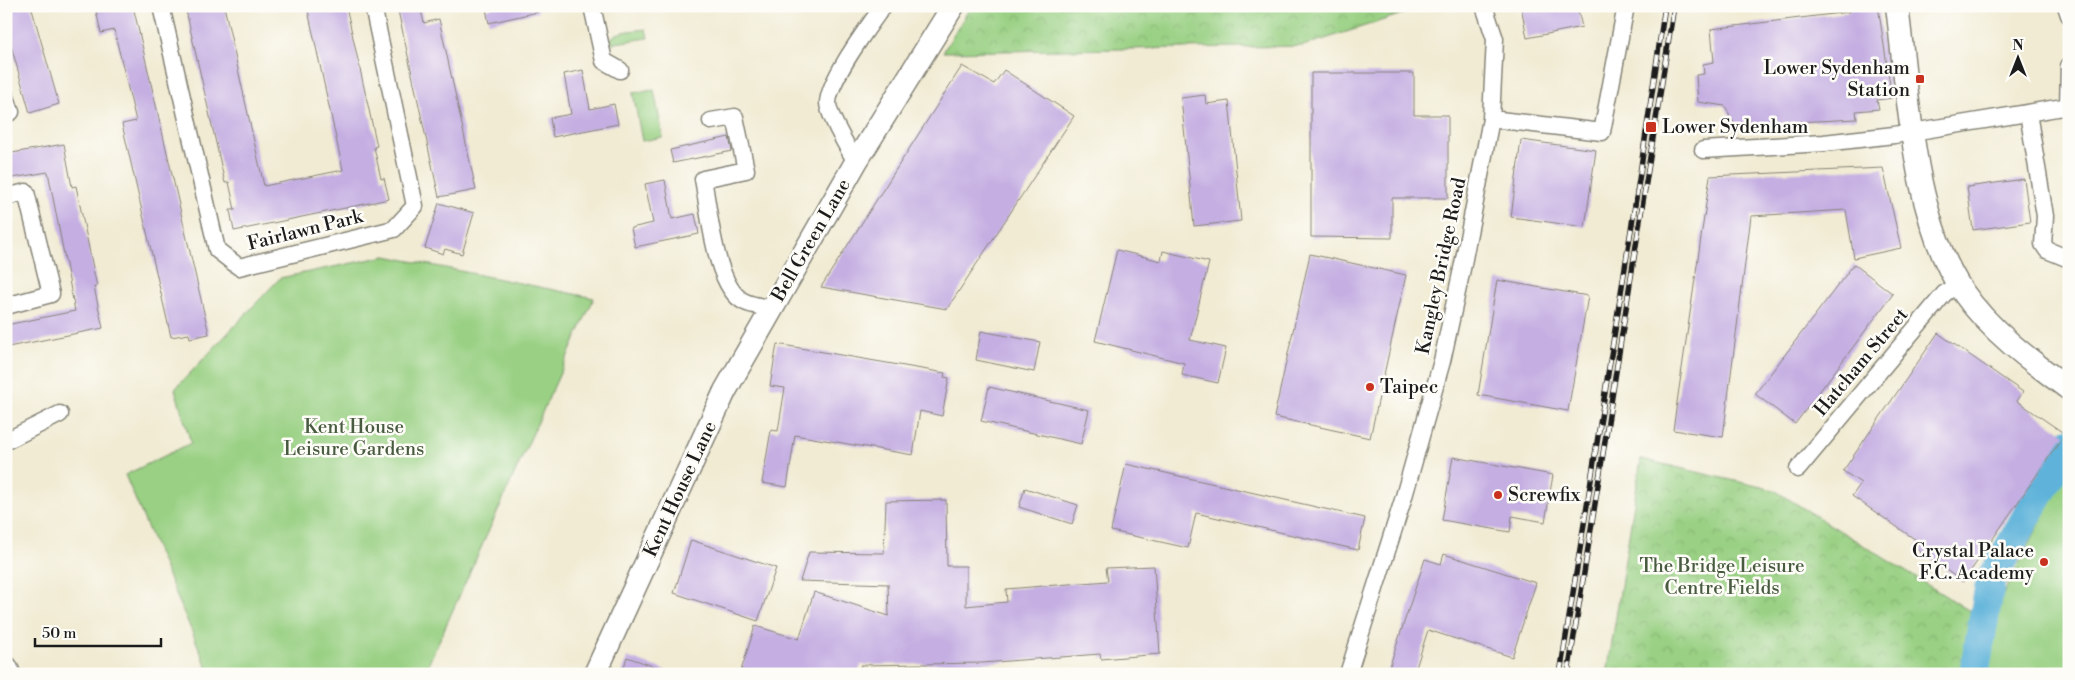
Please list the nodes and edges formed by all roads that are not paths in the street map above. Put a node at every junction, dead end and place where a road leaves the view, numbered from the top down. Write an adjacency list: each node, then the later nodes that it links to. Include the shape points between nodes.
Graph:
1 (161, 6): 2 (street, Fairlawn Park, via 217,250 239,267 394,229 415,206)
2 (373, 6)
3 (592, 6): 12 (street, via 604,60)
4 (883, 6): 19 (street, via 834,82 828,104)
5 (953, 6): 19 (street, Bell Green Lane)
6 (1484, 6): 15 (street, Kangley Bridge Road, via 1495,39)
7 (1897, 6): 17 (street)
8 (2066, 6): 10 (street)
9 (1625, 11): 15 (street, via 1602,132)
10 (2069, 15)
11 (2069, 66): 13 (street)
12 (620, 70)
13 (2068, 106): 14 (street)
14 (2028, 113): 17 (street); 21 (street, via 2045,216 2043,244 2047,250)
15 (1491, 119): 32 (street, Kangley Bridge Road, via 1442,361 1403,500)
16 (711, 121): 24 (street, Bell Green Lane, via 735,117 746,170 703,180 721,271 730,289 744,302)
17 (1914, 132): 18 (street); 22 (street, via 1927,209 1946,261)
18 (1704, 150)
19 (856, 162): 24 (street, Bell Green Lane)
20 (6, 197): 23 (street, via 26,192 51,294)
21 (2069, 260)
22 (1958, 283): 25 (street, via 1973,305 1999,331); 28 (street, Hatcham Street, via 1944,294)
23 (6, 306)
24 (772, 308): 31 (street, Kent House Lane, via 725,391)
25 (2069, 389)
26 (60, 414): 27 (street)
27 (6, 441)
28 (1798, 470)
29 (6, 666): 30 (street)
30 (9, 674)
31 (595, 674)
32 (1348, 674)

